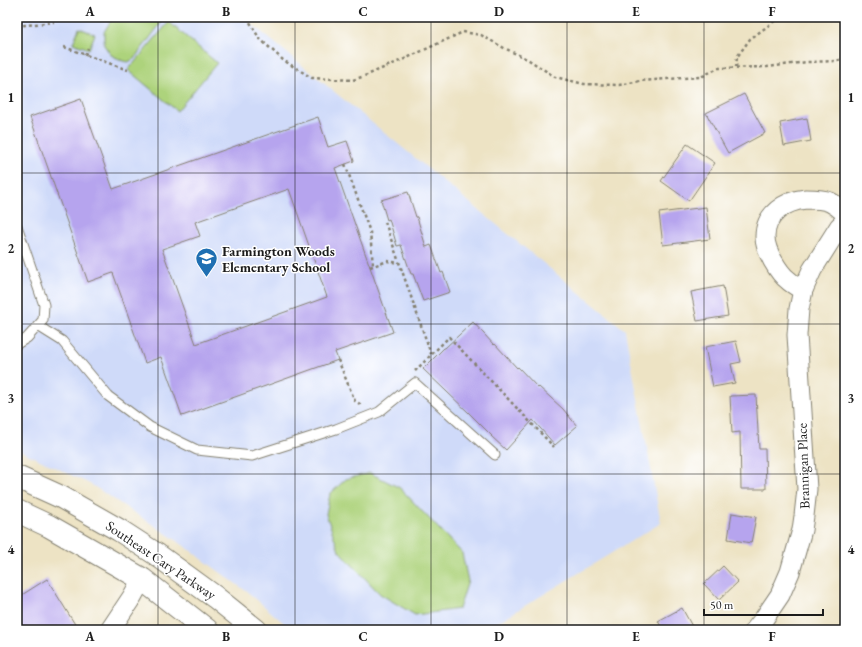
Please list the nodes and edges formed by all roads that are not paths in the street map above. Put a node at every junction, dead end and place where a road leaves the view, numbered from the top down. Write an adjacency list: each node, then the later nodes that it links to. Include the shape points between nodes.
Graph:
1 (845, 213): 4 (street, via 830,202 798,200 777,210 770,218 765,238 769,254 788,281)
2 (845, 221): 4 (street, Brannigan Place, via 812,270)
3 (17, 226): 5 (lane, via 44,305 43,320)
4 (803, 290): 14 (street, Brannigan Place, via 797,335 807,489 804,516 792,566 780,596)
5 (38, 326): 6 (lane); 7 (lane, via 62,341 108,396 150,427 197,450 252,456 336,429 378,412 415,383)
6 (17, 344)
7 (495, 456)
8 (17, 477): 13 (main road, Southeast Cary Parkway, via 61,497 125,534 215,597)
9 (17, 511): 10 (main road, Southeast Cary Parkway, via 49,526)
10 (142, 579): 11 (street); 12 (main road, Southeast Cary Parkway)
11 (110, 630)
12 (208, 630)
13 (256, 630)
14 (755, 630)

